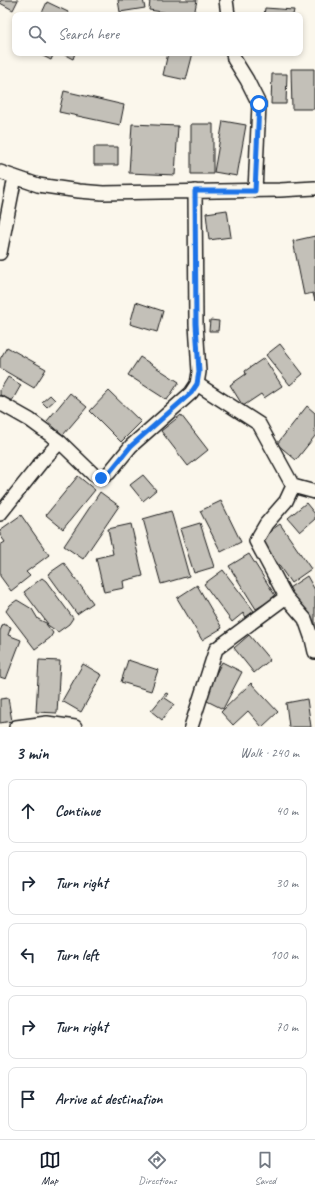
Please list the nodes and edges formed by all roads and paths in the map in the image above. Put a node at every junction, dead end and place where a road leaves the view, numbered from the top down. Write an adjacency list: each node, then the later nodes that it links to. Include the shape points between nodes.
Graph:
1 (226, 0): 2 (street)
2 (228, 12)
3 (234, 56): 8 (street, via 259,104)
4 (0, 172): 5 (street)
5 (15, 177): 7 (street, via 38,185 103,193); 9 (street)
6 (315, 188): 8 (street)
7 (195, 191): 8 (street); 10 (street, via 199,372)
8 (255, 191)
9 (0, 253)
10 (197, 384): 12 (street, via 191,393 131,446 109,473 101,478 93,474); 13 (street, via 259,424)
11 (0, 403): 12 (street, via 30,420)
12 (60, 442): 15 (street)
13 (293, 486): 14 (street); 16 (street, via 286,501 266,524 256,541)
14 (315, 492)
15 (0, 514)
16 (286, 597): 17 (street, via 304,619); 20 (street, via 216,649)
17 (315, 652)
18 (16, 727): 19 (street, via 47,723)
19 (75, 727)
20 (191, 727)

